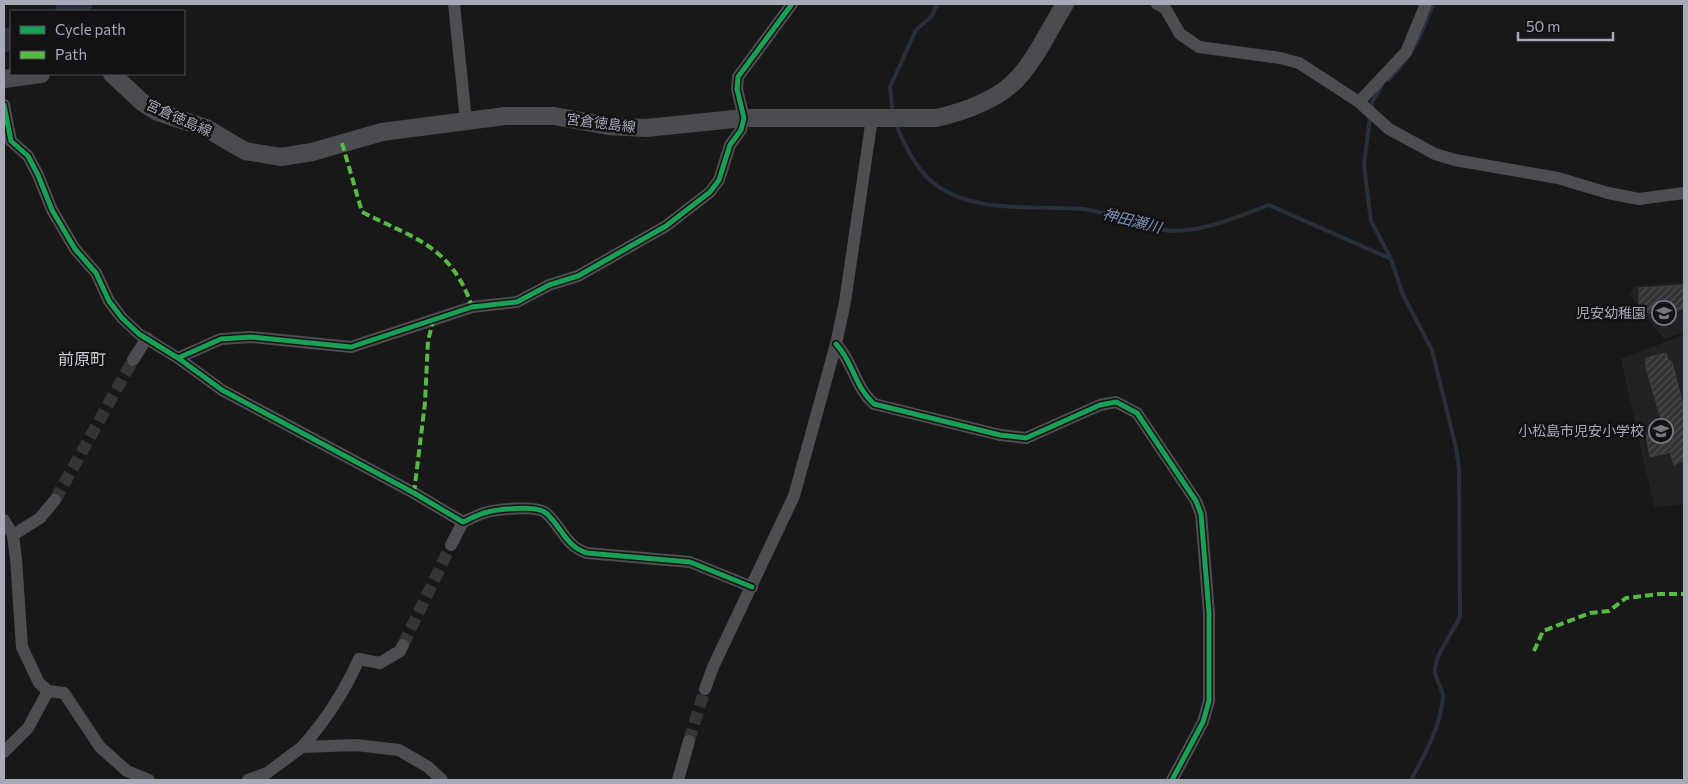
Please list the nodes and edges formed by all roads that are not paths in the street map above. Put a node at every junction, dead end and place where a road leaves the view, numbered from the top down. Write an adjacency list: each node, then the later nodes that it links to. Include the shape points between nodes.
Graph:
1 (454, 4): 13 (street)
2 (792, 4): 11 (street, via 738,77 737,89)
3 (1065, 4): 12 (main road, 宮倉徳島線, via 1014,83 996,96 962,112 936,118)
4 (1156, 4): 9 (street, via 1164,8 1180,34 1199,47 1299,63)
5 (1426, 4): 9 (street, via 1406,52)
6 (33, 75): 8 (main road)
7 (113, 75): 13 (main road, 宮倉徳島線, via 158,112 206,128 245,151 262,156 281,157 312,152 382,132)
8 (4, 79)
9 (1359, 102): 14 (street, via 1389,129 1435,154 1455,160 1558,178 1639,199)
10 (4, 105): 15 (street, via 11,141 28,156 52,210 75,249 96,273 109,301 122,318)
11 (744, 118): 12 (main road, 宮倉徳島線); 13 (main road, 宮倉徳島線, via 646,128 529,115); 17 (street, via 710,192 666,226 578,276 549,285 517,302 472,307 351,347 251,337 222,338)
12 (872, 118): 16 (street)
13 (466, 121)
14 (1684, 193)
15 (147, 338): 17 (street); 18 (street)
16 (836, 344): 24 (street, via 794,496); 35 (street, via 844,352 862,394 874,404 1000,435 1026,438 1100,404 1116,402 1137,413 1196,501 1201,514 1209,612 1209,701 1203,722)
17 (178, 358): 21 (street, via 222,390)
18 (133, 360)
19 (55, 500): 22 (street, via 40,518)
20 (4, 520): 22 (street)
21 (463, 522): 23 (street); 24 (street, via 485,513 538,509 576,549 587,553 690,562)
22 (12, 535): 27 (street, via 18,573 22,648 39,683)
23 (451, 545)
24 (752, 587): 26 (street, via 713,667)
25 (403, 645): 29 (street, via 400,651 380,663 359,659 325,721)
26 (706, 689)
27 (48, 691): 30 (street, via 28,728); 31 (street, via 64,693 100,747 127,771)
28 (689, 740): 34 (street)
29 (302, 747): 32 (street, via 267,773); 33 (street, via 356,745 400,750)
30 (4, 752)
31 (149, 780)
32 (248, 780)
33 (442, 780)
34 (678, 780)
35 (1172, 780)

